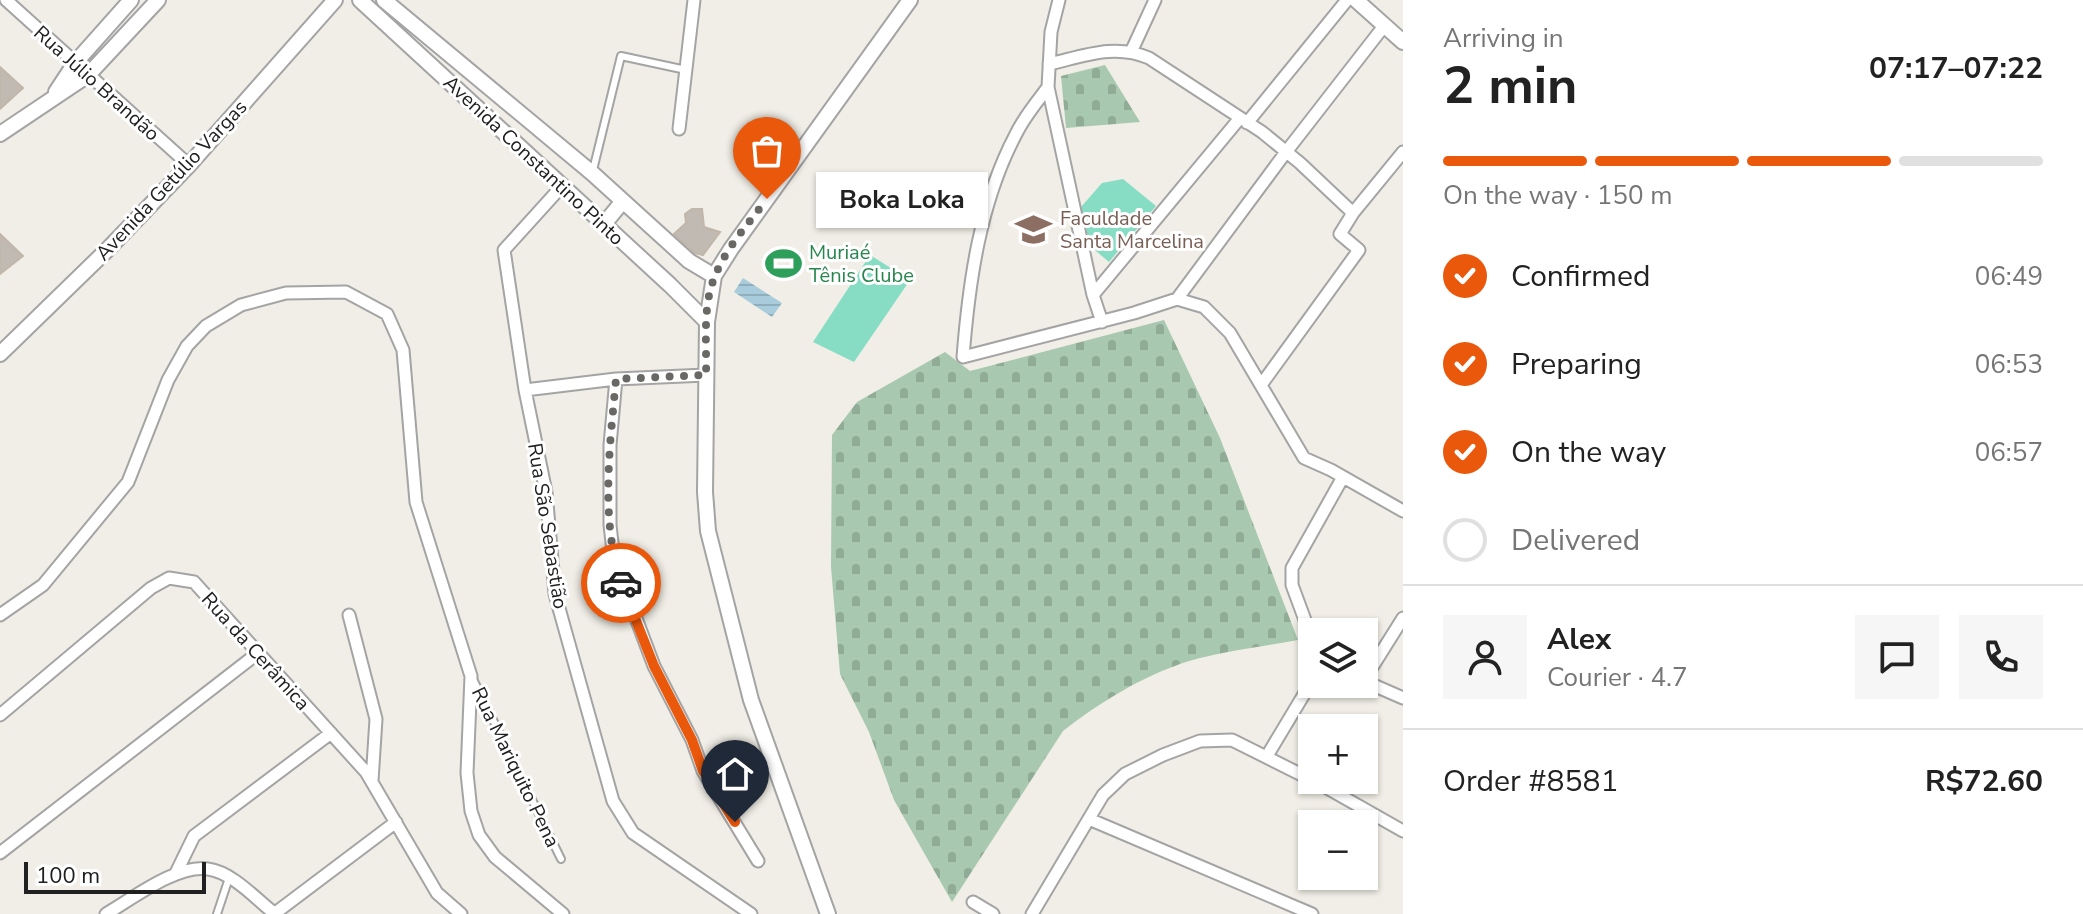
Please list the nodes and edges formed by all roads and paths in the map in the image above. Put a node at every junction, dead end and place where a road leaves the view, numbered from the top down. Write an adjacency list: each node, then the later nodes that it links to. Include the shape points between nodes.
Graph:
1 (6, 0): 16 (street, Rua Júlio Brandão)
2 (131, 0): 16 (street)
3 (158, 0): 19 (street)
4 (335, 0): 27 (street, Avenida Getúlio Vargas)
5 (384, 0): 28 (street, Avenida Constantino Pinto)
6 (694, 0): 18 (street)
7 (910, 0): 33 (street)
8 (1059, 0): 17 (street)
9 (1155, 0): 15 (street)
10 (1347, 0): 22 (street)
11 (1356, 0): 13 (street)
12 (364, 2): 29 (street, Avenida Constantino Pinto)
13 (1384, 26): 14 (street); 25 (street)
14 (1403, 42)
15 (1132, 50): 17 (street, via 1107,50); 22 (street)
16 (75, 63): 19 (street, Rua Júlio Brandão); 21 (street)
17 (1049, 64): 20 (street)
18 (686, 70): 23 (street); 28 (lane, via 621,56)
19 (88, 75): 21 (street); 27 (street, Rua Júlio Brandão)
20 (1048, 87): 34 (street); 37 (street, via 1017,131 998,172 980,231 963,357)
21 (51, 99): 24 (street)
22 (1244, 120): 25 (street); 34 (street)
23 (679, 129)
24 (0, 134)
25 (1286, 152): 31 (street); 35 (street)
26 (1403, 152): 31 (street)
27 (189, 165): 38 (street, Avenida Getúlio Vargas)
28 (592, 173): 30 (street, Avenida Constantino Pinto)
29 (562, 186): 32 (street, Avenida Constantino Pinto); 42 (street, Rua São Sebastião, via 504,250)
30 (623, 201): 32 (street); 33 (street, Avenida Constantino Pinto, via 689,261)
31 (1353, 213): 41 (street, via 1340,234 1359,250)
32 (604, 224): 36 (street, Avenida Constantino Pinto)
33 (714, 276): 36 (street)
34 (1093, 295): 37 (street)
35 (1177, 299): 37 (street); 41 (street, via 1204,307 1230,333)
36 (707, 322): 39 (street)
37 (1102, 322)
38 (0, 354)
39 (706, 375): 40 (street); 76 (street, via 705,492 717,573 751,700)
40 (616, 379): 42 (street); 66 (street, via 610,445 614,560 654,666 703,771)
41 (1261, 385): 43 (street, via 1304,458)
42 (525, 390): 75 (street, Rua São Sebastião, via 546,492 555,594 613,801 633,833)
43 (1343, 477): 44 (street); 47 (street, via 1292,568 1292,585)
44 (1403, 511)
45 (0, 615): 51 (street, via 43,585 128,482 168,380 187,346 206,326 241,305 286,293 346,292 387,314 403,350 416,502)
46 (349, 615): 59 (street, via 376,719)
47 (1304, 618)
48 (1403, 618): 50 (street)
49 (258, 653): 55 (street, Rua da Cerâmica, via 194,582 169,578); 56 (street, Rua da Cerâmica); 64 (street)
50 (1378, 658)
51 (471, 676): 65 (lane, Rua Mariquito Pena); 74 (street, via 467,773 479,835 495,857)
52 (1378, 687): 54 (street)
53 (1302, 698): 57 (street)
54 (1403, 698)
55 (0, 715)
56 (331, 733): 59 (street, Rua da Cerâmica); 67 (street, via 194,836)
57 (1267, 756): 58 (street); 61 (street, via 1232,740 1200,741 1125,774 1103,795)
58 (1298, 773)
59 (372, 782): 62 (street, Rua da Cerâmica)
60 (1337, 794): 63 (street)
61 (1089, 819): 78 (street); 79 (street)
62 (396, 822): 72 (street); 73 (street, Rua da Cerâmica, via 437,893)
63 (1403, 831)
64 (0, 853)
65 (561, 859)
66 (758, 861)
67 (176, 873): 68 (street, via 207,869); 70 (street)
68 (229, 878): 71 (lane); 72 (street)
69 (973, 902): 77 (street)
70 (106, 914)
71 (217, 914)
72 (274, 914)
73 (461, 914)
74 (563, 914)
75 (751, 914)
76 (828, 914)
77 (993, 914)
78 (1032, 914)
79 (1312, 914)

